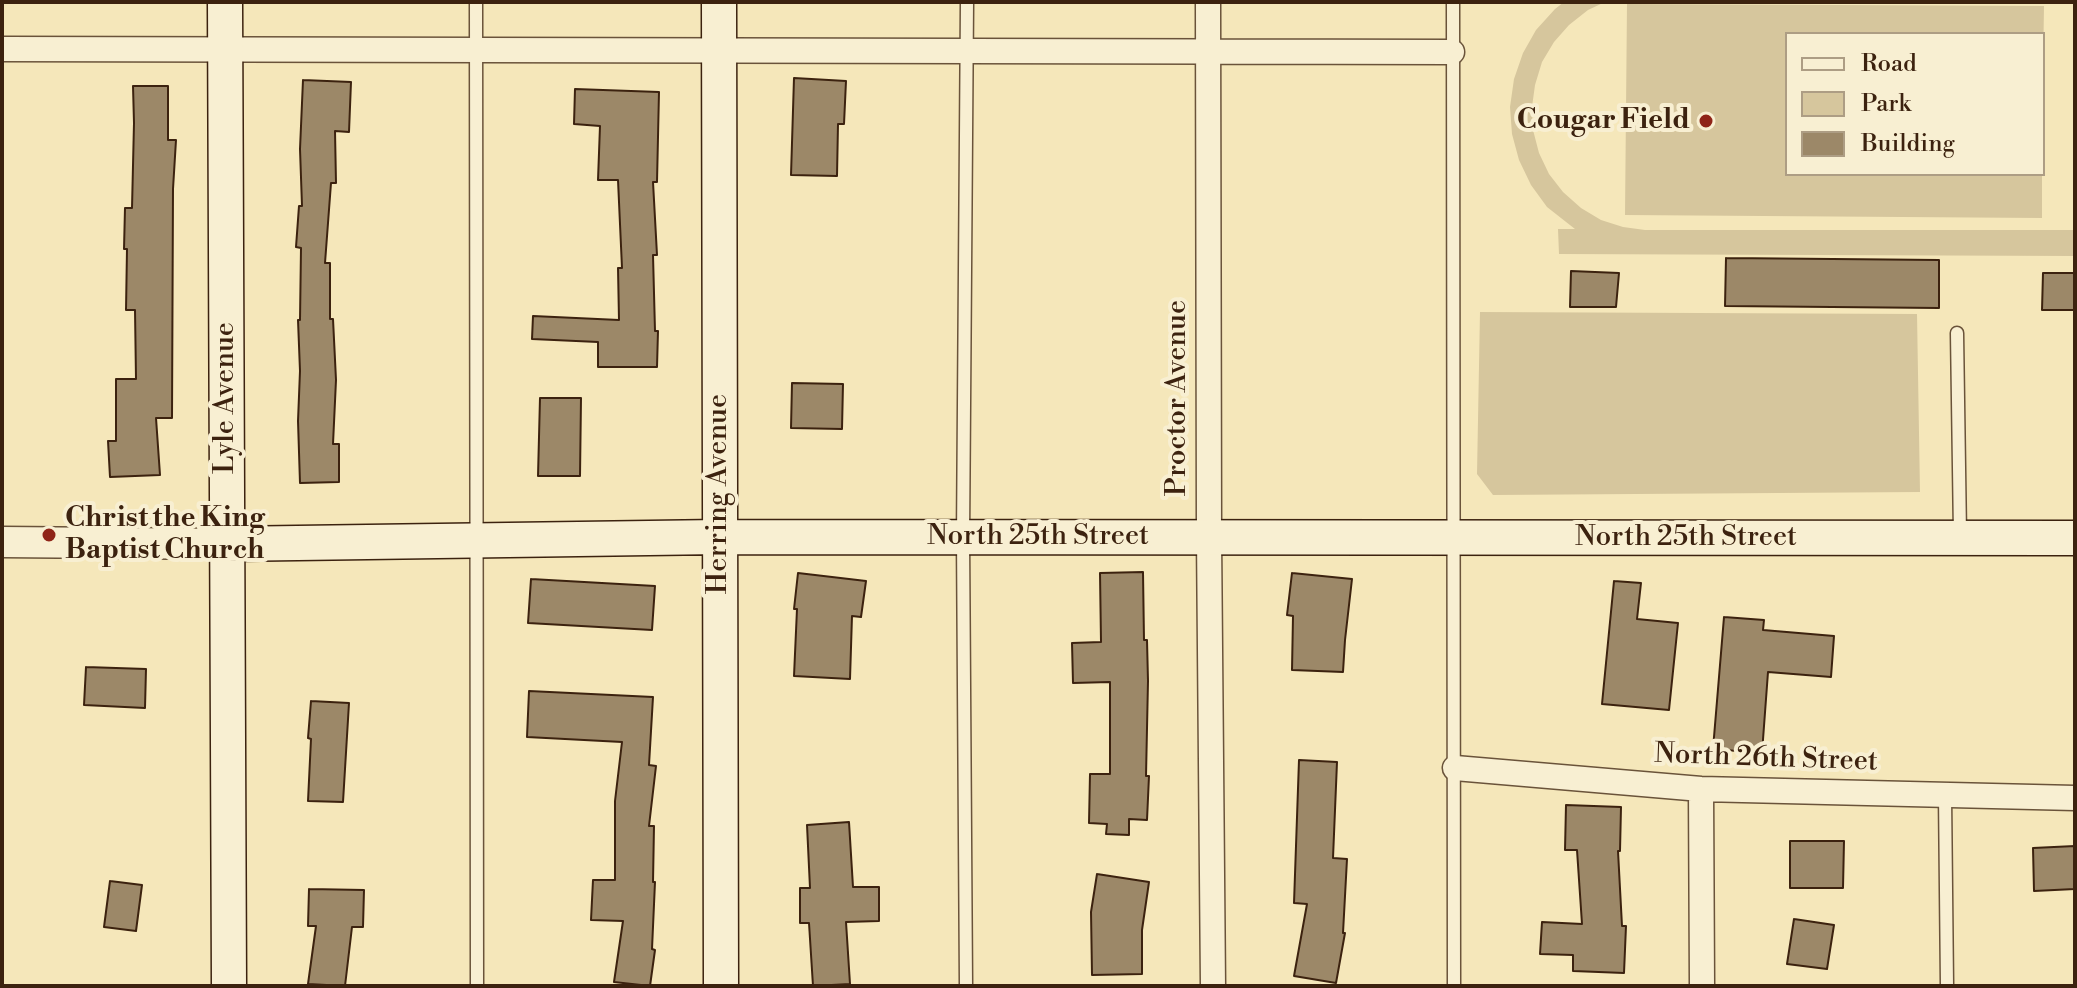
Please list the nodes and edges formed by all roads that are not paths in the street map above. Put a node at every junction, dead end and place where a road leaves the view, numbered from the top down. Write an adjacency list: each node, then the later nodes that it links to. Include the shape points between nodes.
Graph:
1 (225, 2): 8 (main road, Lyle Avenue)
2 (476, 2): 9 (lane)
3 (719, 2): 10 (main road, Herring Avenue)
4 (967, 2): 11 (lane)
5 (1208, 2): 12 (street, Proctor Avenue)
6 (1453, 2): 13 (lane)
7 (2, 49): 8 (street)
8 (225, 49): 9 (street); 23 (main road, Lyle Avenue)
9 (476, 49): 10 (street); 21 (lane)
10 (718, 50): 11 (street); 15 (main road, Herring Avenue)
11 (966, 51): 12 (street); 16 (lane)
12 (1207, 51): 13 (street); 17 (street, Proctor Avenue)
13 (1452, 52): 18 (lane)
14 (1957, 333): 19 (lane)
15 (719, 537): 16 (main road, North 25th Street); 21 (main road, North 25th Street); 30 (main road, Herring Avenue)
16 (963, 537): 17 (main road, North 25th Street); 31 (lane)
17 (1209, 537): 18 (main road, North 25th Street); 32 (street, Proctor Avenue)
18 (1453, 537): 19 (main road, North 25th Street); 24 (lane)
19 (1960, 538): 20 (main road, North 25th Street)
20 (2075, 538)
21 (477, 540): 23 (main road, North 25th Street); 29 (lane)
22 (2, 542): 23 (street, North 25th Street)
23 (227, 544): 28 (main road, Lyle Avenue)
24 (1455, 768): 25 (street, North 26th Street); 33 (lane)
25 (1701, 789): 26 (street, North 26th Street); 34 (street)
26 (1945, 795): 27 (street, North 26th Street); 35 (lane)
27 (2075, 798)
28 (229, 986)
29 (477, 986)
30 (721, 986)
31 (966, 986)
32 (1213, 986)
33 (1454, 986)
34 (1702, 986)
35 (1947, 986)

